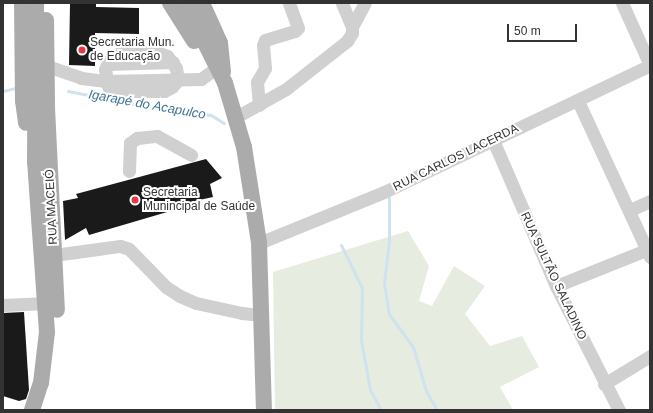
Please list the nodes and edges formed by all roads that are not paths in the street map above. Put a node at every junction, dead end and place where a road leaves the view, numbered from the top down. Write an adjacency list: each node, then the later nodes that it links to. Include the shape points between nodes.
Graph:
1 (22, 3): 22 (main road, via 23,101)
2 (36, 3): 22 (main road, RUA MACEIÓ)
3 (46, 3): 13 (main road, RUA MACEIÓ)
4 (170, 3): 14 (main road, via 197,46)
5 (184, 3): 14 (main road)
6 (202, 3): 14 (main road, via 220,43)
7 (289, 3): 18 (street, via 298,28 296,31 265,40 265,68 257,82)
8 (342, 3): 11 (street)
9 (365, 3): 11 (street)
10 (622, 3): 12 (street)
11 (352, 27): 18 (street, via 352,33 346,41 286,90)
12 (650, 65): 17 (street, RUA CARLOS LACERDA)
13 (47, 66): 16 (street, via 81,78); 28 (main road, RUA MACEIÓ)
14 (219, 73): 15 (street, via 201,80); 19 (main road)
15 (178, 80): 16 (street); 16 (street, via 173,62 107,64)
16 (106, 81)
17 (578, 101): 20 (street, RUA CARLOS LACERDA); 25 (street)
18 (260, 105): 19 (street)
19 (236, 117): 26 (main road, via 254,203)
20 (493, 140): 26 (street, RUA CARLOS LACERDA, via 340,212); 29 (street, RUA SULTÃO SALADINO)
21 (191, 155): 23 (street, via 157,136 137,138 130,143)
22 (35, 162): 30 (main road, RUA MACEIÓ)
23 (129, 171)
24 (650, 201): 25 (street)
25 (630, 210): 27 (street)
26 (259, 244): 32 (main road)
27 (648, 253): 29 (street)
28 (54, 255): 32 (street, via 120,246 129,249 166,287 180,296 219,308); 36 (main road, RUA MACEIÓ, via 56,352)
29 (556, 286): 34 (street, RUA SULTÃO SALADINO)
30 (46, 303): 31 (street); 35 (main road, RUA MACEIÓ, via 45,357)
31 (3, 305)
32 (262, 315): 37 (main road)
33 (650, 356): 34 (street)
34 (604, 384): 38 (street, RUA SULTÃO SALADINO)
35 (32, 410)
36 (43, 410)
37 (264, 410)
38 (619, 410)

